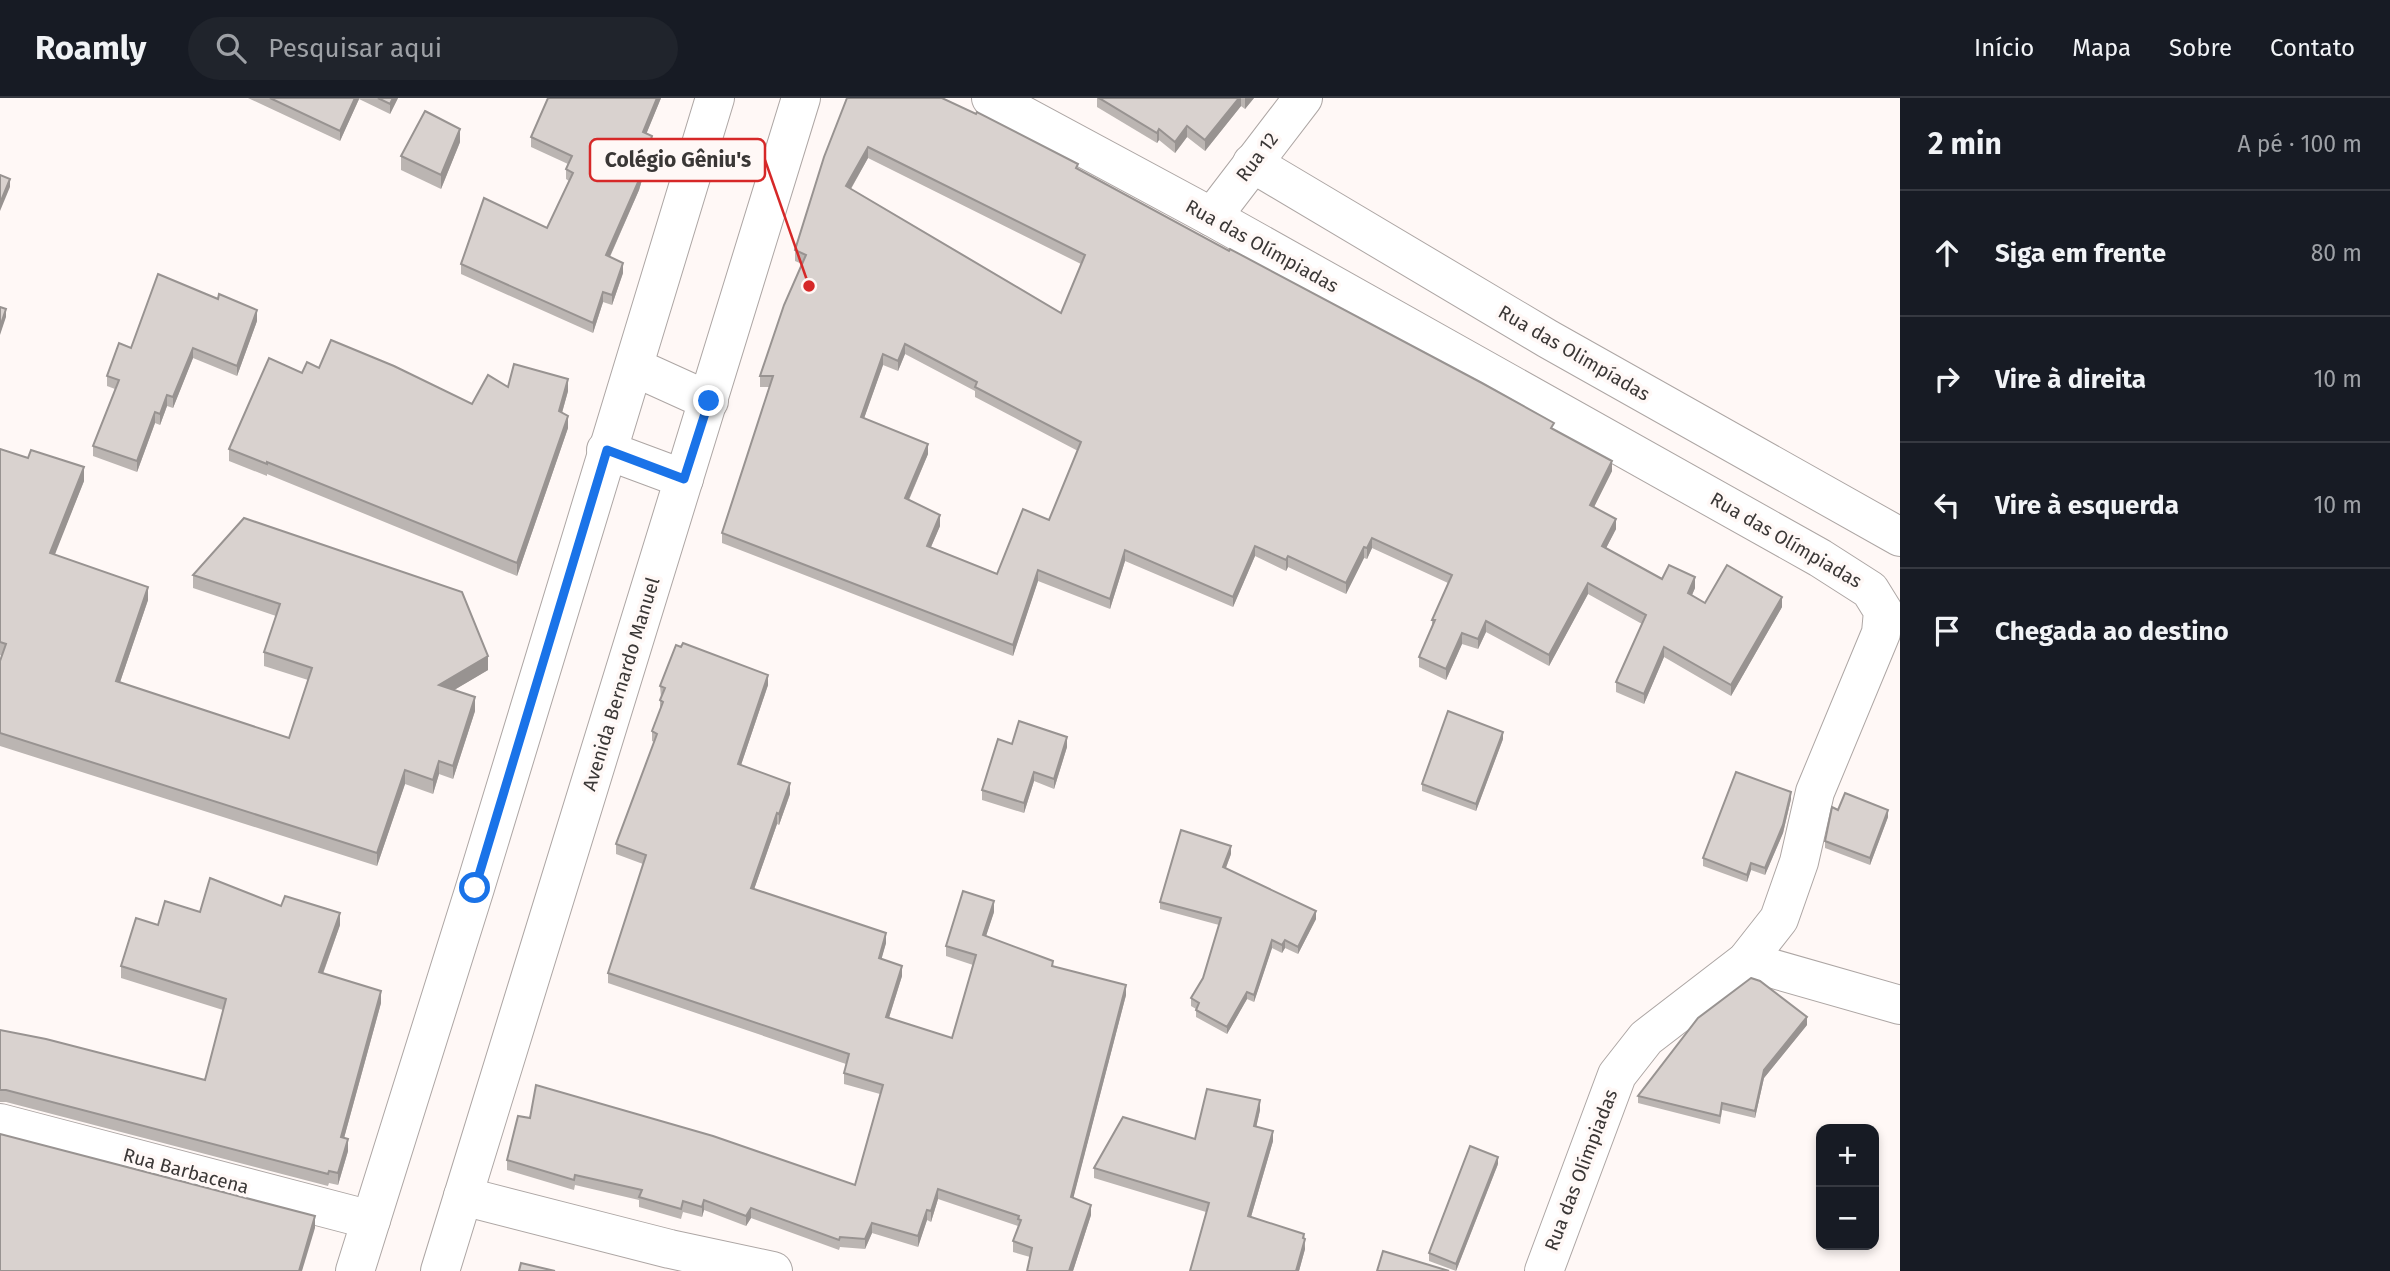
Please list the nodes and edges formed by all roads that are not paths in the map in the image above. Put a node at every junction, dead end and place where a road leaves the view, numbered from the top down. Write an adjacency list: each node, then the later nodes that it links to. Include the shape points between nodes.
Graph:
1 (715, 98): 9 (street)
2 (801, 98): 11 (street, Avenida Bernardo Manuel)
3 (991, 98): 5 (street, Rua das Olímpiadas)
4 (1303, 98): 6 (street, Rua 12)
5 (1042, 110): 7 (street, Rua das Olímpiadas)
6 (1252, 163): 7 (street, Rua 12); 8 (street, Rua das Olimpíadas)
7 (1212, 217): 10 (street, Rua das Olímpiadas)
8 (1548, 339): 10 (street); 14 (street, Rua das Olimpíadas)
9 (634, 367): 11 (street); 12 (street)
10 (1532, 395): 15 (street, Rua das Olímpiadas, via 1820,558 1870,590 1884,611 1881,633 1815,792 1799,862 1779,919)
11 (709, 401): 13 (street, Avenida Bernardo Manuel)
12 (607, 450): 13 (street); 19 (street)
13 (684, 479): 18 (street, Avenida Bernardo Manuel)
14 (1900, 537)
15 (1746, 961): 16 (street); 24 (street, Rua das Olímpiadas, via 1646,1038 1617,1075)
16 (1900, 1005)
17 (0, 1123): 19 (street, Rua Barbacena)
18 (463, 1196): 20 (street); 22 (street, Avenida Bernardo Manuel)
19 (371, 1220): 21 (street)
20 (667, 1260): 23 (street)
21 (355, 1271)
22 (440, 1271)
23 (773, 1271)
24 (1544, 1271)

